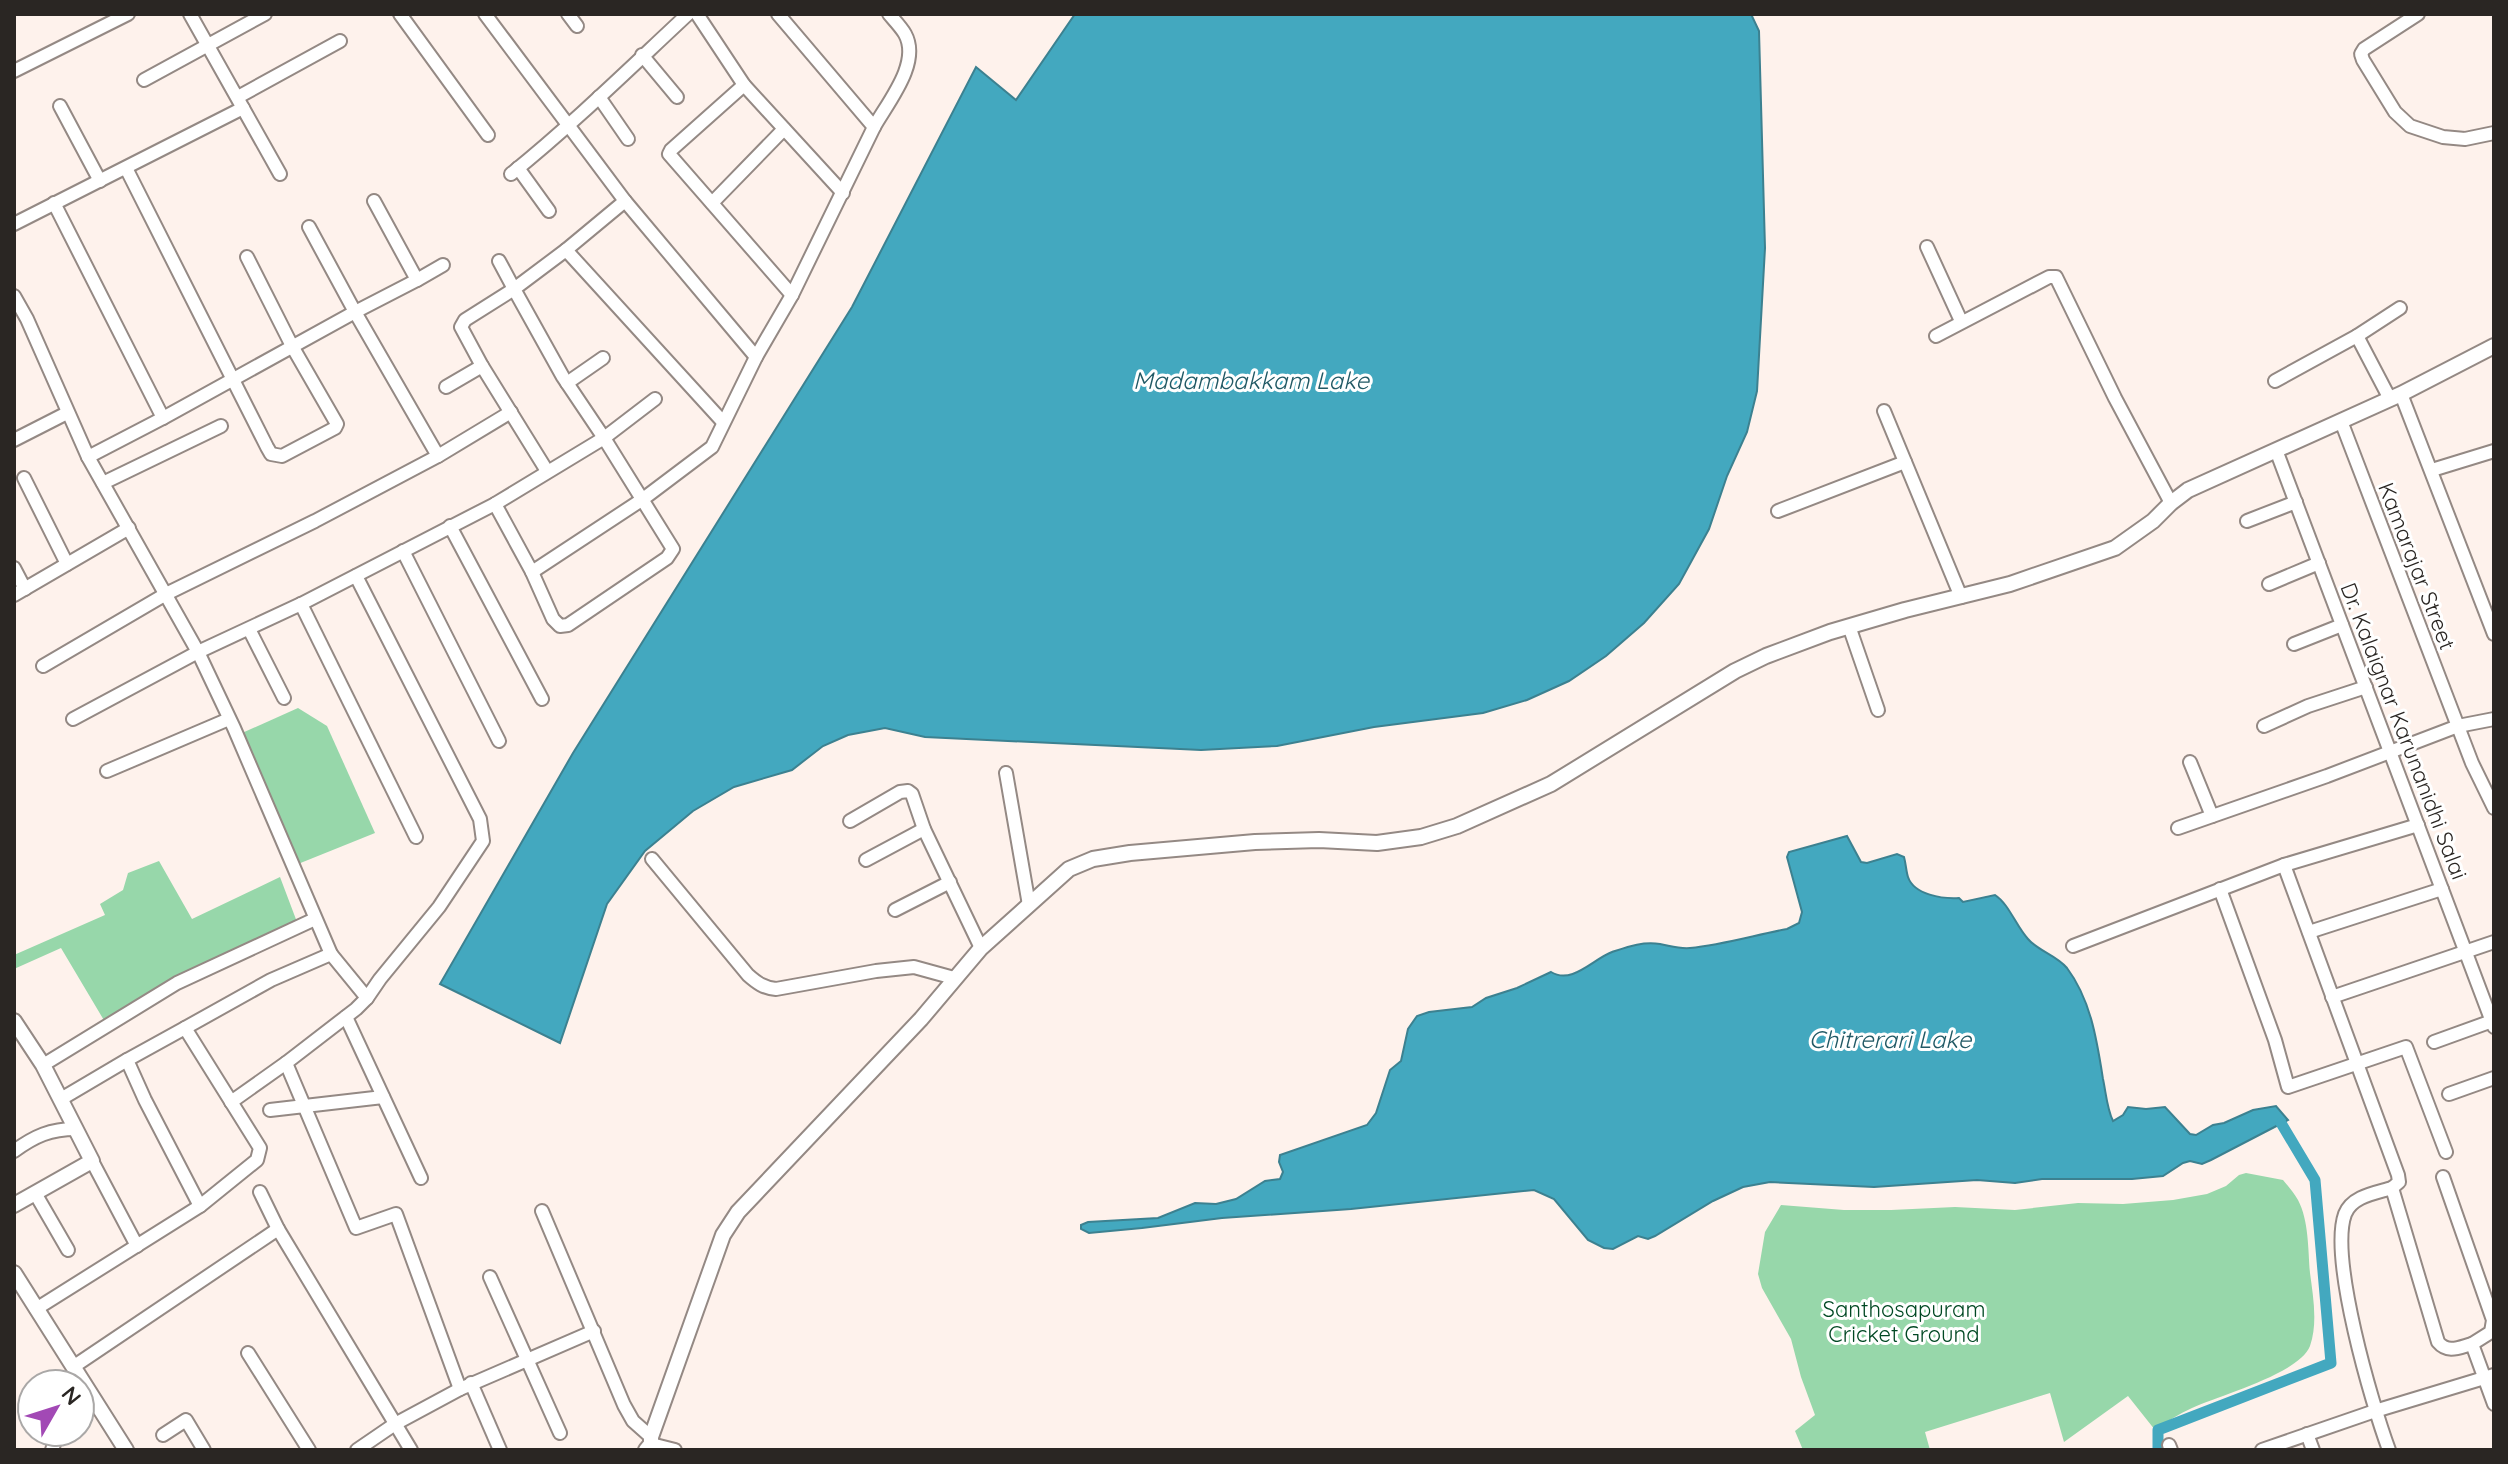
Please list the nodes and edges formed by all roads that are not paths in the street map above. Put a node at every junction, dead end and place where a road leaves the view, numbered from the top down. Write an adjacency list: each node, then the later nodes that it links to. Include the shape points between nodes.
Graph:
1 (128, 14): 16 (street)
2 (190, 14): 14 (street)
3 (265, 14): 14 (street)
4 (400, 14): 27 (street)
5 (485, 14): 23 (street)
6 (568, 14): 12 (street)
7 (688, 14): 15 (street)
8 (697, 14): 18 (street)
9 (778, 14): 24 (street)
10 (889, 14): 24 (street, via 905,34 910,53)
11 (2418, 14): 26 (street, via 2361,54 2395,112 2410,126 2443,137)
12 (577, 26)
13 (340, 41): 21 (street)
14 (208, 45): 17 (street); 21 (street)
15 (642, 55): 19 (street); 20 (street)
16 (14, 71)
17 (144, 80)
18 (744, 85): 25 (street); 36 (street, via 669,152)
19 (599, 97): 23 (street); 28 (street)
20 (677, 97)
21 (240, 103): 29 (street); 30 (street)
22 (60, 106): 31 (street)
23 (568, 127): 34 (street); 37 (street, via 514,171)
24 (874, 127): 32 (street)
25 (784, 129): 32 (street); 36 (street)
26 (2494, 133)
27 (488, 135)
28 (628, 139)
29 (126, 168): 31 (street); 61 (street)
30 (280, 174)
31 (100, 181): 35 (street)
32 (843, 193): 47 (street)
33 (374, 201): 45 (street)
34 (625, 201): 41 (street); 58 (street)
35 (54, 203): 38 (street); 70 (street)
36 (712, 203): 47 (street)
37 (549, 211)
38 (14, 224)
39 (309, 227): 50 (street)
40 (1927, 247): 52 (street)
41 (566, 250): 46 (street); 72 (street)
42 (247, 257): 56 (street)
43 (499, 261): 46 (street)
44 (443, 265): 45 (street)
45 (417, 280): 50 (street)
46 (514, 289): 60 (street, via 462,323); 63 (street)
47 (792, 295): 58 (street)
48 (14, 296): 51 (street)
49 (2400, 308): 55 (street)
50 (355, 312): 56 (street); 78 (street)
51 (27, 319): 53 (street); 69 (street)
52 (1961, 321): 54 (street); 87 (street, via 2049,277 2059,280)
53 (14, 327)
54 (1936, 336)
55 (2357, 336): 62 (street); 65 (street)
56 (292, 346): 61 (street); 61 (street, via 335,428 276,456)
57 (2494, 346): 65 (street)
58 (756, 357): 72 (street)
59 (603, 358): 63 (street)
60 (482, 366): 64 (street); 68 (street)
61 (232, 379): 70 (street)
62 (2275, 381)
63 (567, 383): 74 (street)
64 (446, 387)
65 (2395, 396): 71 (street); 81 (street)
66 (655, 399): 74 (street)
67 (1884, 411): 80 (street)
68 (511, 412): 78 (street); 82 (street)
69 (67, 413): 75 (street); 79 (street)
70 (163, 418): 79 (street)
71 (2341, 421): 76 (street); 119 (street, Kamarajar Street)
72 (723, 422): 85 (street, via 712,447)
73 (221, 426): 84 (street)
74 (604, 438): 82 (street); 85 (street)
75 (14, 440)
76 (2276, 450): 86 (street, Dr. Kalaignar Karunanidhi Salai); 87 (street)
77 (2494, 451): 81 (street)
78 (438, 456): 101 (street)
79 (88, 457): 84 (street)
80 (1905, 462): 89 (street); 102 (street)
81 (2432, 470): 107 (street)
82 (547, 471): 88 (street)
83 (24, 478): 95 (street)
84 (103, 483): 92 (street)
85 (643, 499): 97 (street); 97 (street, via 673,545 671,556 568,625 553,619)
86 (2296, 502): 90 (street); 94 (street, Dr. Kalaignar Karunanidhi Salai)
87 (2171, 503): 102 (street, via 2115,548)
88 (495, 504): 91 (street); 97 (street)
89 (1778, 511)
90 (2247, 521)
91 (450, 526): 93 (street); 113 (street)
92 (129, 528): 95 (street); 101 (street)
93 (403, 551): 98 (street); 120 (street)
94 (2319, 563): 99 (street); 104 (street, Dr. Kalaignar Karunanidhi Salai)
95 (67, 564): 100 (street)
96 (14, 568): 100 (street)
97 (532, 572)
98 (356, 576): 103 (street); 149 (street, via 483,833 483,841 439,907)
99 (2269, 584)
100 (19, 592)
101 (166, 594): 109 (street); 110 (street)
102 (1961, 597): 105 (street)
103 (301, 604): 106 (street); 131 (street)
104 (2342, 625): 108 (street); 111 (street, Dr. Kalaignar Karunanidhi Salai)
105 (1849, 626): 114 (street); 138 (street, via 1735,671 1551,784 1457,826 1397,842 1255,842 1093,859 1059,876)
106 (249, 629): 109 (street); 112 (street)
107 (2494, 634)
108 (2294, 644)
109 (198, 652): 115 (street); 116 (street)
110 (43, 666)
111 (2366, 687): 118 (street); 121 (street, Dr. Kalaignar Karunanidhi Salai)
112 (284, 698)
113 (542, 699)
114 (1878, 710)
115 (73, 719)
116 (229, 719): 123 (street); 140 (street)
117 (2494, 719): 119 (street)
118 (2264, 726)
119 (2458, 726): 121 (street); 125 (street, Kamarajar Street)
120 (499, 741)
121 (2390, 751): 126 (street); 128 (street, Dr. Kalaignar Karunanidhi Salai)
122 (2190, 762): 126 (street)
123 (107, 771)
124 (1006, 773): 138 (street)
125 (2494, 808)
126 (2212, 816): 129 (street)
127 (850, 821): 130 (street, via 905,791 912,794)
128 (2418, 825): 134 (street); 137 (street, Dr. Kalaignar Karunanidhi Salai)
129 (2178, 828)
130 (924, 829): 133 (street); 135 (street)
131 (416, 837)
132 (652, 859): 147 (street, via 748,975 769,988 914,967)
133 (866, 860)
134 (2284, 865): 136 (street); 141 (street)
135 (950, 882): 139 (street); 144 (street)
136 (2220, 889): 143 (street); 157 (street, via 2288,1087)
137 (2442, 889): 141 (street); 145 (street, Dr. Kalaignar Karunanidhi Salai)
138 (1029, 905): 144 (street)
139 (895, 910)
140 (315, 919): 146 (street); 158 (street, via 177,983)
141 (2309, 932): 148 (street)
142 (2494, 942): 145 (street)
143 (2073, 946)
144 (981, 948): 147 (street)
145 (2466, 952): 148 (street); 152 (street, Dr. Kalaignar Karunanidhi Salai)
146 (331, 954): 149 (street); 153 (street)
147 (954, 978): 198 (street, via 738,1212 723,1235)
148 (2332, 997): 157 (street)
149 (367, 998): 150 (street)
150 (346, 1017): 156 (street); 161 (street)
151 (14, 1021): 158 (street)
152 (2493, 1024): 154 (street)
153 (185, 1028): 155 (street); 163 (street)
154 (2434, 1042)
155 (127, 1060): 162 (street); 176 (street)
156 (286, 1063): 163 (street); 164 (street)
157 (2356, 1063): 168 (street, via 2407,1047); 172 (street, via 2398,1175)
158 (43, 1065): 162 (street)
159 (2494, 1078): 160 (street)
160 (2449, 1094)
161 (383, 1097): 164 (street); 171 (street)
162 (61, 1099): 166 (street)
163 (231, 1102): 176 (street, via 260,1154)
164 (304, 1106): 165 (street); 190 (street, via 356,1228 396,1214)
165 (270, 1110)
166 (76, 1129): 167 (street, via 56,1129); 169 (street)
167 (14, 1151)
168 (2446, 1152)
169 (92, 1161): 174 (street); 179 (street)
170 (2443, 1177): 185 (street, via 2493,1320 2491,1332)
171 (421, 1178)
172 (2392, 1188): 185 (street, via 2438,1342 2451,1350); 193 (street, via 2358,1199 2345,1215 2344,1226 2347,1294)
173 (260, 1192): 178 (street)
174 (35, 1193): 175 (street); 180 (street)
175 (14, 1205)
176 (200, 1206): 179 (street)
177 (542, 1211): 184 (street)
178 (278, 1229): 188 (street); 194 (street)
179 (137, 1246): 183 (street)
180 (68, 1250)
181 (14, 1273): 183 (street)
182 (490, 1277): 187 (street)
183 (36, 1309): 188 (street)
184 (594, 1331): 187 (street); 198 (street, via 624,1405)
185 (2472, 1344): 189 (street)
186 (248, 1353): 201 (street)
187 (527, 1360): 190 (street); 195 (street)
188 (73, 1367)
189 (2489, 1376): 192 (street); 193 (street)
190 (465, 1386): 194 (street); 204 (street)
191 (96, 1403): 199 (street)
192 (2494, 1404)
193 (2375, 1411): 196 (street); 208 (street)
194 (395, 1424): 202 (street); 203 (street)
195 (560, 1433)
196 (2307, 1434): 206 (street); 207 (street)
197 (163, 1435): 200 (street, via 186,1420)
198 (649, 1444): 205 (street)
199 (126, 1450)
200 (204, 1450)
201 (309, 1450)
202 (357, 1450)
203 (411, 1450)
204 (500, 1450)
205 (675, 1450)
206 (2262, 1450)
207 (2313, 1450)
208 (2389, 1450)

